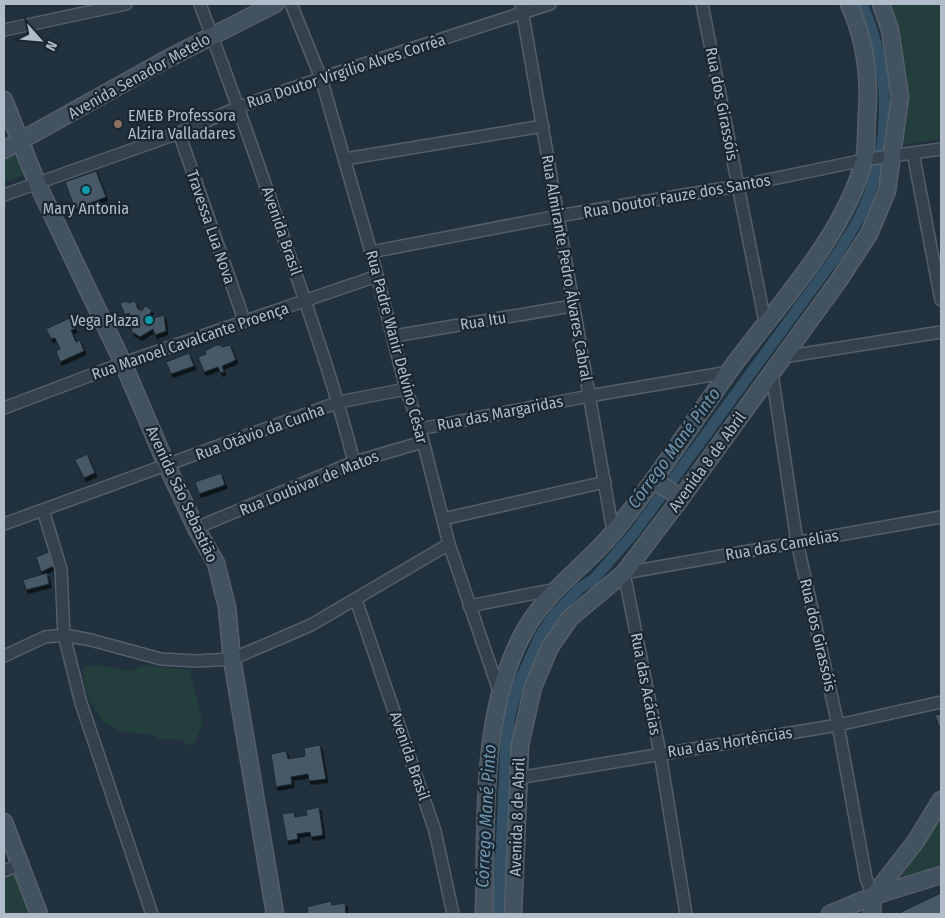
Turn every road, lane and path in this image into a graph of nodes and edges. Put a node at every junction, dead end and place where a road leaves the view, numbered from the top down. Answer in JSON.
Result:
{"nodes":[{"id":1,"x":126,"y":4,"type":"edge"},
{"id":2,"x":200,"y":4,"type":"edge"},
{"id":3,"x":275,"y":4,"type":"edge"},
{"id":4,"x":290,"y":4,"type":"edge"},
{"id":5,"x":550,"y":4,"type":"edge"},
{"id":6,"x":702,"y":4,"type":"edge"},
{"id":7,"x":849,"y":4,"type":"edge"},
{"id":8,"x":881,"y":4,"type":"edge"},
{"id":9,"x":522,"y":8,"type":"edge"},
{"id":10,"x":4,"y":30,"type":"edge"},
{"id":11,"x":212,"y":35,"type":"junction"},
{"id":12,"x":321,"y":78,"type":"junction"},
{"id":13,"x":4,"y":100,"type":"edge"},
{"id":14,"x":239,"y":107,"type":"junction"},
{"id":15,"x":543,"y":126,"type":"junction"},
{"id":16,"x":179,"y":133,"type":"junction"},
{"id":17,"x":21,"y":140,"type":"junction"},
{"id":18,"x":941,"y":149,"type":"edge"},
{"id":19,"x":4,"y":150,"type":"edge"},
{"id":20,"x":913,"y":154,"type":"junction"},
{"id":21,"x":890,"y":157,"type":"junction"},
{"id":22,"x":345,"y":159,"type":"junction"},
{"id":23,"x":866,"y":160,"type":"junction"},
{"id":24,"x":37,"y":183,"type":"junction"},
{"id":25,"x":738,"y":186,"type":"junction"},
{"id":26,"x":4,"y":195,"type":"edge"},
{"id":27,"x":558,"y":216,"type":"junction"},
{"id":28,"x":371,"y":252,"type":"junction"},
{"id":29,"x":377,"y":276,"type":"junction"},
{"id":30,"x":941,"y":300,"type":"edge"},
{"id":31,"x":305,"y":301,"type":"junction"},
{"id":32,"x":572,"y":306,"type":"junction"},
{"id":33,"x":244,"y":320,"type":"junction"},
{"id":34,"x":765,"y":322,"type":"junction"},
{"id":35,"x":941,"y":332,"type":"edge"},
{"id":36,"x":394,"y":336,"type":"junction"},
{"id":37,"x":783,"y":357,"type":"junction"},
{"id":38,"x":123,"y":363,"type":"junction"},
{"id":39,"x":729,"y":372,"type":"junction"},
{"id":40,"x":772,"y":373,"type":"junction"},
{"id":41,"x":406,"y":389,"type":"junction"},
{"id":42,"x":588,"y":396,"type":"junction"},
{"id":43,"x":339,"y":402,"type":"junction"},
{"id":44,"x":4,"y":408,"type":"edge"},
{"id":45,"x":420,"y":428,"type":"junction"},
{"id":46,"x":422,"y":442,"type":"junction"},
{"id":47,"x":354,"y":462,"type":"junction"},
{"id":48,"x":167,"y":466,"type":"junction"},
{"id":49,"x":605,"y":482,"type":"junction"},
{"id":50,"x":668,"y":489,"type":"junction"},
{"id":51,"x":43,"y":510,"type":"junction"},
{"id":52,"x":941,"y":517,"type":"edge"},
{"id":53,"x":443,"y":519,"type":"junction"},
{"id":54,"x":4,"y":524,"type":"edge"},
{"id":55,"x":196,"y":528,"type":"junction"},
{"id":56,"x":613,"y":532,"type":"junction"},
{"id":57,"x":797,"y":542,"type":"junction"},
{"id":58,"x":448,"y":544,"type":"junction"},
{"id":59,"x":624,"y":573,"type":"junction"},
{"id":60,"x":557,"y":588,"type":"junction"},
{"id":61,"x":356,"y":600,"type":"junction"},
{"id":62,"x":469,"y":606,"type":"junction"},
{"id":63,"x":64,"y":635,"type":"junction"},
{"id":64,"x":4,"y":656,"type":"edge"},
{"id":65,"x":232,"y":659,"type":"junction"},
{"id":66,"x":499,"y":691,"type":"junction"},
{"id":67,"x":941,"y":702,"type":"edge"},
{"id":68,"x":838,"y":724,"type":"junction"},
{"id":69,"x":660,"y":753,"type":"junction"},
{"id":70,"x":517,"y":778,"type":"junction"},
{"id":71,"x":941,"y":800,"type":"edge"},
{"id":72,"x":4,"y":822,"type":"edge"},
{"id":73,"x":916,"y":841,"type":"junction"},
{"id":74,"x":20,"y":865,"type":"junction"},
{"id":75,"x":4,"y":871,"type":"edge"},
{"id":76,"x":941,"y":875,"type":"edge"},
{"id":77,"x":941,"y":885,"type":"edge"},
{"id":78,"x":879,"y":903,"type":"edge"},
{"id":79,"x":39,"y":914,"type":"edge"},
{"id":80,"x":152,"y":914,"type":"edge"},
{"id":81,"x":275,"y":914,"type":"edge"},
{"id":82,"x":453,"y":914,"type":"edge"},
{"id":83,"x":484,"y":914,"type":"edge"},
{"id":84,"x":513,"y":914,"type":"edge"},
{"id":85,"x":686,"y":914,"type":"edge"},
{"id":86,"x":830,"y":914,"type":"edge"}],
"edges":[{"from":1,"to":10,"type":"street"},
{"from":2,"to":11,"type":"street","name":"Avenida Brasil"},
{"from":3,"to":11,"type":"main road","name":"Avenida Senador Metelo"},
{"from":4,"to":12,"type":"street","name":"Rua Padre Wanir Delvino César"},
{"from":5,"to":9,"type":"street","name":"Rua Doutor Virgílio Alves Corrêa"},
{"from":6,"to":25,"type":"street","name":"Rua dos Girassóis"},
{"from":7,"to":23,"type":"main road","name":"Avenida 8 de Abril"},
{"from":8,"to":21,"type":"main road","name":"Avenida 8 de Abril"},
{"from":9,"to":12,"type":"street","name":"Rua Doutor Virgílio Alves Corrêa"},
{"from":9,"to":15,"type":"street","name":"Rua Almirante Pedro Álvares Cabral"},
{"from":11,"to":14,"type":"street","name":"Avenida Brasil"},
{"from":11,"to":17,"type":"main road","name":"Avenida Senador Metelo"},
{"from":12,"to":14,"type":"street","name":"Rua Doutor Virgílio Alves Corrêa"},
{"from":12,"to":22,"type":"street","name":"Rua Padre Wanir Delvino César"},
{"from":13,"to":17,"type":"main road","name":"Avenida São Sebastião"},
{"from":14,"to":16,"type":"street","name":"Rua Doutor Virgílio Alves Corrêa"},
{"from":14,"to":31,"type":"street","name":"Avenida Brasil"},
{"from":15,"to":22,"type":"street"},
{"from":15,"to":27,"type":"street","name":"Rua Almirante Pedro Álvares Cabral"},
{"from":16,"to":24,"type":"street","name":"Rua Doutor Virgílio Alves Corrêa"},
{"from":16,"to":33,"type":"street","name":"Travessa Lua Nova"},
{"from":17,"to":19,"type":"main road","name":"Avenida Senador Metelo"},
{"from":17,"to":24,"type":"main road","name":"Avenida São Sebastião"},
{"from":18,"to":20,"type":"street","name":"Rua Doutor Fauze dos Santos"},
{"from":20,"to":21,"type":"street","name":"Rua Doutor Fauze dos Santos"},
{"from":20,"to":30,"type":"street"},
{"from":21,"to":23,"type":"street","name":"Rua Doutor Fauze dos Santos"},
{"from":21,"to":37,"type":"main road","name":"Avenida 8 de Abril"},
{"from":22,"to":28,"type":"street","name":"Rua Padre Wanir Delvino César"},
{"from":23,"to":25,"type":"street","name":"Rua Doutor Fauze dos Santos"},
{"from":23,"to":34,"type":"main road","name":"Avenida 8 de Abril"},
{"from":24,"to":26,"type":"street","name":"Rua Doutor Virgílio Alves Corrêa"},
{"from":24,"to":38,"type":"main road","name":"Avenida São Sebastião"},
{"from":25,"to":27,"type":"street","name":"Rua Doutor Fauze dos Santos"},
{"from":25,"to":34,"type":"street","name":"Rua dos Girassóis"},
{"from":27,"to":28,"type":"street","name":"Rua Doutor Fauze dos Santos"},
{"from":27,"to":32,"type":"street","name":"Rua Almirante Pedro Álvares Cabral"},
{"from":28,"to":29,"type":"street","name":"Rua Padre Wanir Delvino César"},
{"from":29,"to":31,"type":"street","name":"Rua Manoel Cavalcante Proença"},
{"from":29,"to":36,"type":"street","name":"Rua Padre Wanir Delvino César"},
{"from":31,"to":33,"type":"street","name":"Rua Manoel Cavalcante Proença"},
{"from":31,"to":43,"type":"street","name":"Avenida Brasil"},
{"from":32,"to":36,"type":"street","name":"Rua Itu"},
{"from":32,"to":42,"type":"street","name":"Rua Almirante Pedro Álvares Cabral"},
{"from":33,"to":38,"type":"street","name":"Rua Manoel Cavalcante Proença"},
{"from":34,"to":39,"type":"main road","name":"Avenida 8 de Abril"},
{"from":35,"to":37,"type":"street"},
{"from":36,"to":41,"type":"street","name":"Rua Padre Wanir Delvino César"},
{"from":37,"to":40,"type":"main road","name":"Avenida 8 de Abril"},
{"from":38,"to":44,"type":"street","name":"Rua Manoel Cavalcante Proença"},
{"from":38,"to":48,"type":"main road","name":"Avenida São Sebastião"},
{"from":39,"to":42,"type":"street","name":"Rua das Margaridas"},
{"from":39,"to":50,"type":"main road","name":"Avenida 8 de Abril"},
{"from":40,"to":50,"type":"main road","name":"Avenida 8 de Abril"},
{"from":40,"to":57,"type":"street","name":"Rua dos Girassóis"},
{"from":41,"to":43,"type":"street","name":"Rua Otávio da Cunha"},
{"from":41,"to":45,"type":"street","name":"Rua Padre Wanir Delvino César"},
{"from":42,"to":45,"type":"street","name":"Rua das Margaridas"},
{"from":42,"to":49,"type":"street","name":"Rua Almirante Pedro Álvares Cabral"},
{"from":43,"to":47,"type":"street","name":"Avenida Brasil"},
{"from":43,"to":48,"type":"street","name":"Rua Otávio da Cunha"},
{"from":45,"to":46,"type":"street","name":"Rua Padre Wanir Delvino César"},
{"from":46,"to":47,"type":"street","name":"Rua Loubivar de Matos"},
{"from":46,"to":53,"type":"street","name":"Rua Padre Wanir Delvino César"},
{"from":47,"to":55,"type":"street","name":"Rua Loubivar de Matos"},
{"from":48,"to":51,"type":"street","name":"Rua Otávio da Cunha"},
{"from":48,"to":55,"type":"main road","name":"Avenida São Sebastião"},
{"from":49,"to":53,"type":"street"},
{"from":49,"to":56,"type":"street","name":"Rua Almirante Pedro Álvares Cabral"},
{"from":50,"to":56,"type":"main road","name":"Avenida 8 de Abril"},
{"from":50,"to":59,"type":"main road","name":"Avenida 8 de Abril"},
{"from":51,"to":54,"type":"street","name":"Rua Otávio da Cunha"},
{"from":51,"to":63,"type":"street"},
{"from":52,"to":57,"type":"street","name":"Rua das Camélias"},
{"from":53,"to":58,"type":"street","name":"Rua Padre Wanir Delvino César"},
{"from":55,"to":65,"type":"main road","name":"Avenida São Sebastião"},
{"from":56,"to":60,"type":"main road","name":"Avenida 8 de Abril"},
{"from":57,"to":59,"type":"street","name":"Rua das Camélias"},
{"from":57,"to":68,"type":"street","name":"Rua dos Girassóis"},
{"from":58,"to":61,"type":"street"},
{"from":58,"to":62,"type":"street","name":"Rua Padre Wanir Delvino César"},
{"from":59,"to":69,"type":"street","name":"Rua das Acácias"},
{"from":59,"to":70,"type":"main road","name":"Avenida 8 de Abril"},
{"from":60,"to":62,"type":"street"},
{"from":60,"to":66,"type":"main road","name":"Avenida 8 de Abril"},
{"from":61,"to":65,"type":"street"},
{"from":61,"to":82,"type":"street","name":"Avenida Brasil"},
{"from":62,"to":66,"type":"street","name":"Rua Padre Wanir Delvino César"},
{"from":63,"to":64,"type":"street"},
{"from":63,"to":65,"type":"street"},
{"from":63,"to":80,"type":"street"},
{"from":65,"to":81,"type":"main road","name":"Avenida São Sebastião"},
{"from":66,"to":83,"type":"main road","name":"Avenida 8 de Abril"},
{"from":67,"to":68,"type":"street","name":"Rua das Hortências"},
{"from":68,"to":69,"type":"street","name":"Rua das Hortências"},
{"from":68,"to":78,"type":"street","name":"Rua dos Girassóis"},
{"from":69,"to":70,"type":"street","name":"Rua das Hortências"},
{"from":69,"to":85,"type":"street","name":"Rua das Acácias"},
{"from":70,"to":84,"type":"main road","name":"Avenida 8 de Abril"},
{"from":71,"to":73,"type":"main road"},
{"from":72,"to":74,"type":"main road"},
{"from":73,"to":78,"type":"main road"},
{"from":73,"to":78,"type":"main road"},
{"from":74,"to":75,"type":"street"},
{"from":74,"to":79,"type":"main road"},
{"from":76,"to":78,"type":"main road"},
{"from":77,"to":78,"type":"main road"},
{"from":78,"to":86,"type":"main road"}]}
